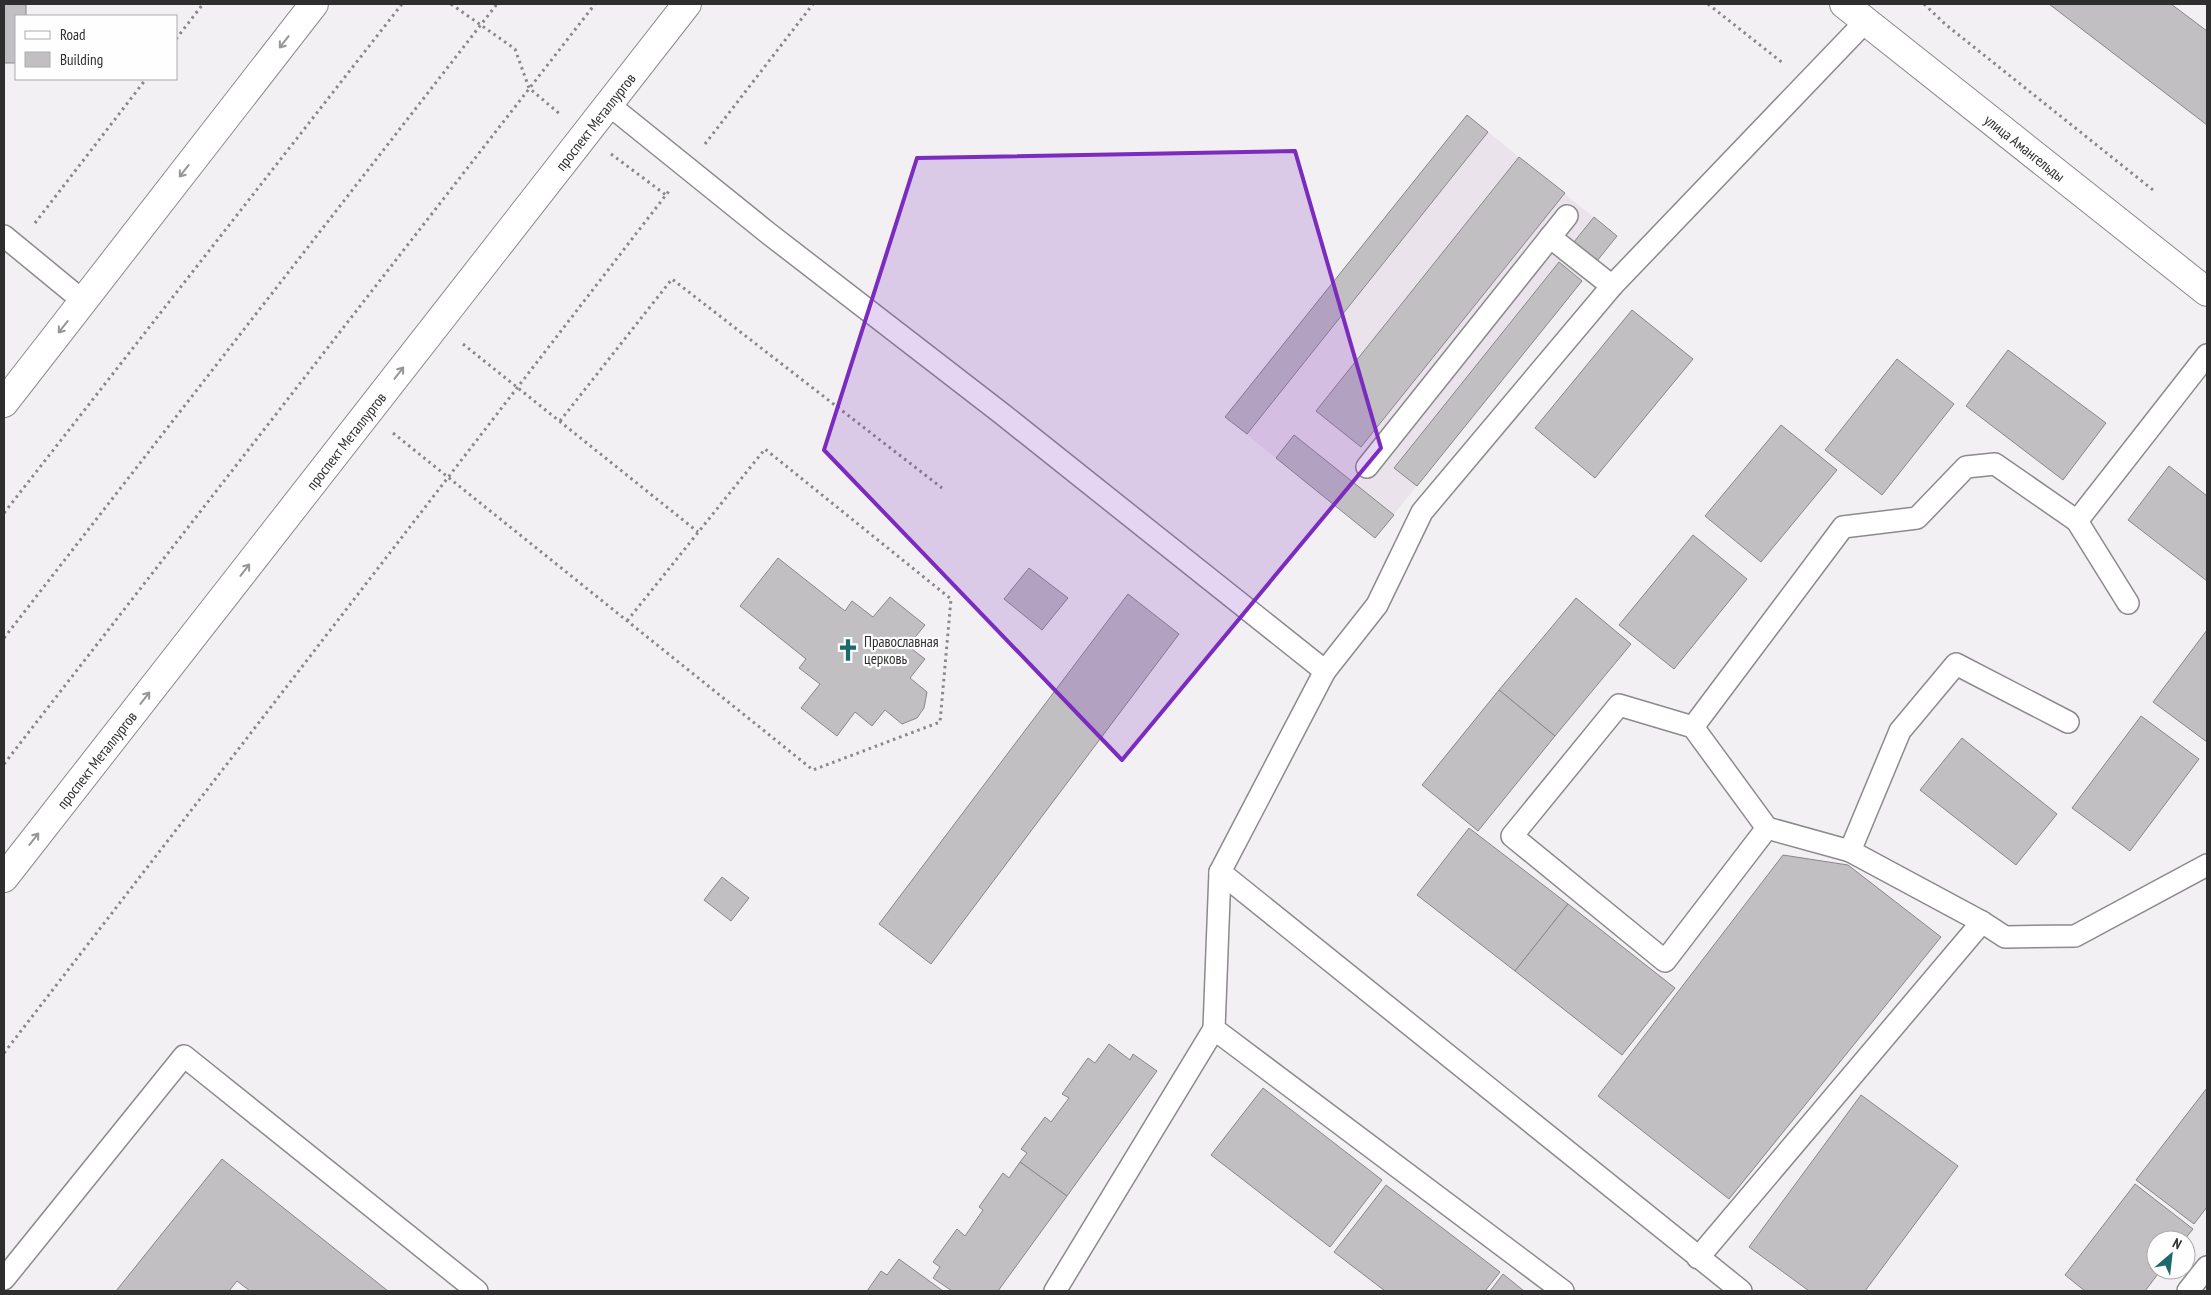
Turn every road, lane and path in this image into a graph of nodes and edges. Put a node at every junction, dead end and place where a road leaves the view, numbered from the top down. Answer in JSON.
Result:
{"nodes":[{"id":1,"x":203,"y":4,"type":"edge"},
{"id":2,"x":314,"y":4,"type":"edge"},
{"id":3,"x":402,"y":4,"type":"edge"},
{"id":4,"x":451,"y":4,"type":"edge"},
{"id":5,"x":497,"y":4,"type":"edge"},
{"id":6,"x":595,"y":4,"type":"edge"},
{"id":7,"x":687,"y":4,"type":"edge"},
{"id":8,"x":813,"y":4,"type":"edge"},
{"id":9,"x":1708,"y":4,"type":"edge"},
{"id":10,"x":1844,"y":4,"type":"edge"},
{"id":11,"x":1924,"y":4,"type":"edge"},
{"id":12,"x":1865,"y":22,"type":"junction"},
{"id":13,"x":481,"y":24,"type":"junction"},
{"id":14,"x":178,"y":36,"type":"edge"},
{"id":15,"x":145,"y":80,"type":"edge"},
{"id":16,"x":1808,"y":83,"type":"junction"},
{"id":17,"x":529,"y":88,"type":"junction"},
{"id":18,"x":608,"y":104,"type":"junction"},
{"id":19,"x":687,"y":167,"type":"junction"},
{"id":20,"x":2153,"y":190,"type":"dead end"},
{"id":21,"x":1568,"y":216,"type":"dead end"},
{"id":22,"x":1550,"y":237,"type":"junction"},
{"id":23,"x":10,"y":241,"type":"edge"},
{"id":24,"x":1612,"y":286,"type":"junction"},
{"id":25,"x":2207,"y":292,"type":"edge"},
{"id":26,"x":83,"y":302,"type":"junction"},
{"id":27,"x":437,"y":324,"type":"junction"},
{"id":28,"x":2207,"y":354,"type":"edge"},
{"id":29,"x":519,"y":388,"type":"junction"},
{"id":30,"x":4,"y":403,"type":"edge"},
{"id":31,"x":368,"y":412,"type":"junction"},
{"id":32,"x":560,"y":421,"type":"junction"},
{"id":33,"x":1367,"y":467,"type":"dead end"},
{"id":34,"x":448,"y":477,"type":"junction"},
{"id":35,"x":942,"y":488,"type":"dead end"},
{"id":36,"x":4,"y":513,"type":"edge"},
{"id":37,"x":2077,"y":521,"type":"junction"},
{"id":38,"x":698,"y":532,"type":"junction"},
{"id":39,"x":2128,"y":603,"type":"dead end"},
{"id":40,"x":627,"y":620,"type":"junction"},
{"id":41,"x":4,"y":638,"type":"edge"},
{"id":42,"x":1324,"y":671,"type":"junction"},
{"id":43,"x":2068,"y":722,"type":"dead end"},
{"id":44,"x":1693,"y":727,"type":"junction"},
{"id":45,"x":4,"y":764,"type":"edge"},
{"id":46,"x":1767,"y":828,"type":"junction"},
{"id":47,"x":1850,"y":851,"type":"junction"},
{"id":48,"x":2207,"y":865,"type":"edge"},
{"id":49,"x":1220,"y":872,"type":"junction"},
{"id":50,"x":4,"y":878,"type":"edge"},
{"id":51,"x":1982,"y":922,"type":"junction"},
{"id":52,"x":1214,"y":1028,"type":"junction"},
{"id":53,"x":4,"y":1053,"type":"edge"},
{"id":54,"x":1698,"y":1258,"type":"junction"},
{"id":55,"x":2207,"y":1267,"type":"edge"},
{"id":56,"x":4,"y":1279,"type":"edge"},
{"id":57,"x":477,"y":1291,"type":"edge"},
{"id":58,"x":1055,"y":1291,"type":"edge"},
{"id":59,"x":1563,"y":1291,"type":"edge"},
{"id":60,"x":1741,"y":1291,"type":"edge"},
{"id":61,"x":2188,"y":1291,"type":"edge"}],
"edges":[{"from":1,"to":14,"type":"path"},
{"from":2,"to":26,"type":"main road","one_way":true},
{"from":3,"to":36,"type":"path"},
{"from":4,"to":13,"type":"path"},
{"from":5,"to":13,"type":"path"},
{"from":6,"to":17,"type":"path"},
{"from":7,"to":18,"type":"main road","name":"проспект Металлургов"},
{"from":8,"to":19,"type":"path"},
{"from":9,"to":16,"type":"path"},
{"from":10,"to":12,"type":"main road","name":"улица Амангельды"},
{"from":11,"to":20,"type":"path"},
{"from":12,"to":16,"type":"lane"},
{"from":12,"to":25,"type":"main road","name":"улица Амангельды"},
{"from":13,"to":17,"type":"path"},
{"from":13,"to":41,"type":"path"},
{"from":15,"to":23,"type":"path"},
{"from":16,"to":24,"type":"lane"},
{"from":17,"to":45,"type":"path"},
{"from":18,"to":19,"type":"lane"},
{"from":18,"to":27,"type":"main road","name":"проспект Металлургов"},
{"from":19,"to":29,"type":"path"},
{"from":19,"to":42,"type":"lane"},
{"from":21,"to":22,"type":"lane"},
{"from":22,"to":24,"type":"lane"},
{"from":22,"to":33,"type":"lane"},
{"from":23,"to":26,"type":"lane"},
{"from":24,"to":42,"type":"lane"},
{"from":26,"to":30,"type":"main road","one_way":true},
{"from":27,"to":29,"type":"path"},
{"from":31,"to":27,"type":"main road","name":"проспект Металлургов","one_way":true},
{"from":28,"to":37,"type":"lane"},
{"from":29,"to":32,"type":"path"},
{"from":29,"to":34,"type":"path"},
{"from":31,"to":34,"type":"path"},
{"from":50,"to":31,"type":"main road","name":"проспект Металлургов","one_way":true},
{"from":32,"to":35,"type":"path"},
{"from":32,"to":38,"type":"path"},
{"from":34,"to":40,"type":"path"},
{"from":34,"to":53,"type":"path"},
{"from":37,"to":39,"type":"lane"},
{"from":37,"to":44,"type":"lane"},
{"from":38,"to":40,"type":"path"},
{"from":38,"to":40,"type":"path"},
{"from":42,"to":49,"type":"lane"},
{"from":43,"to":47,"type":"lane"},
{"from":44,"to":46,"type":"lane"},
{"from":44,"to":46,"type":"lane"},
{"from":46,"to":47,"type":"lane"},
{"from":47,"to":51,"type":"lane"},
{"from":48,"to":51,"type":"lane"},
{"from":49,"to":52,"type":"lane"},
{"from":49,"to":54,"type":"lane"},
{"from":51,"to":54,"type":"lane"},
{"from":52,"to":58,"type":"lane"},
{"from":52,"to":59,"type":"lane"},
{"from":54,"to":60,"type":"lane"},
{"from":55,"to":61,"type":"lane"},
{"from":56,"to":57,"type":"lane"}]}
